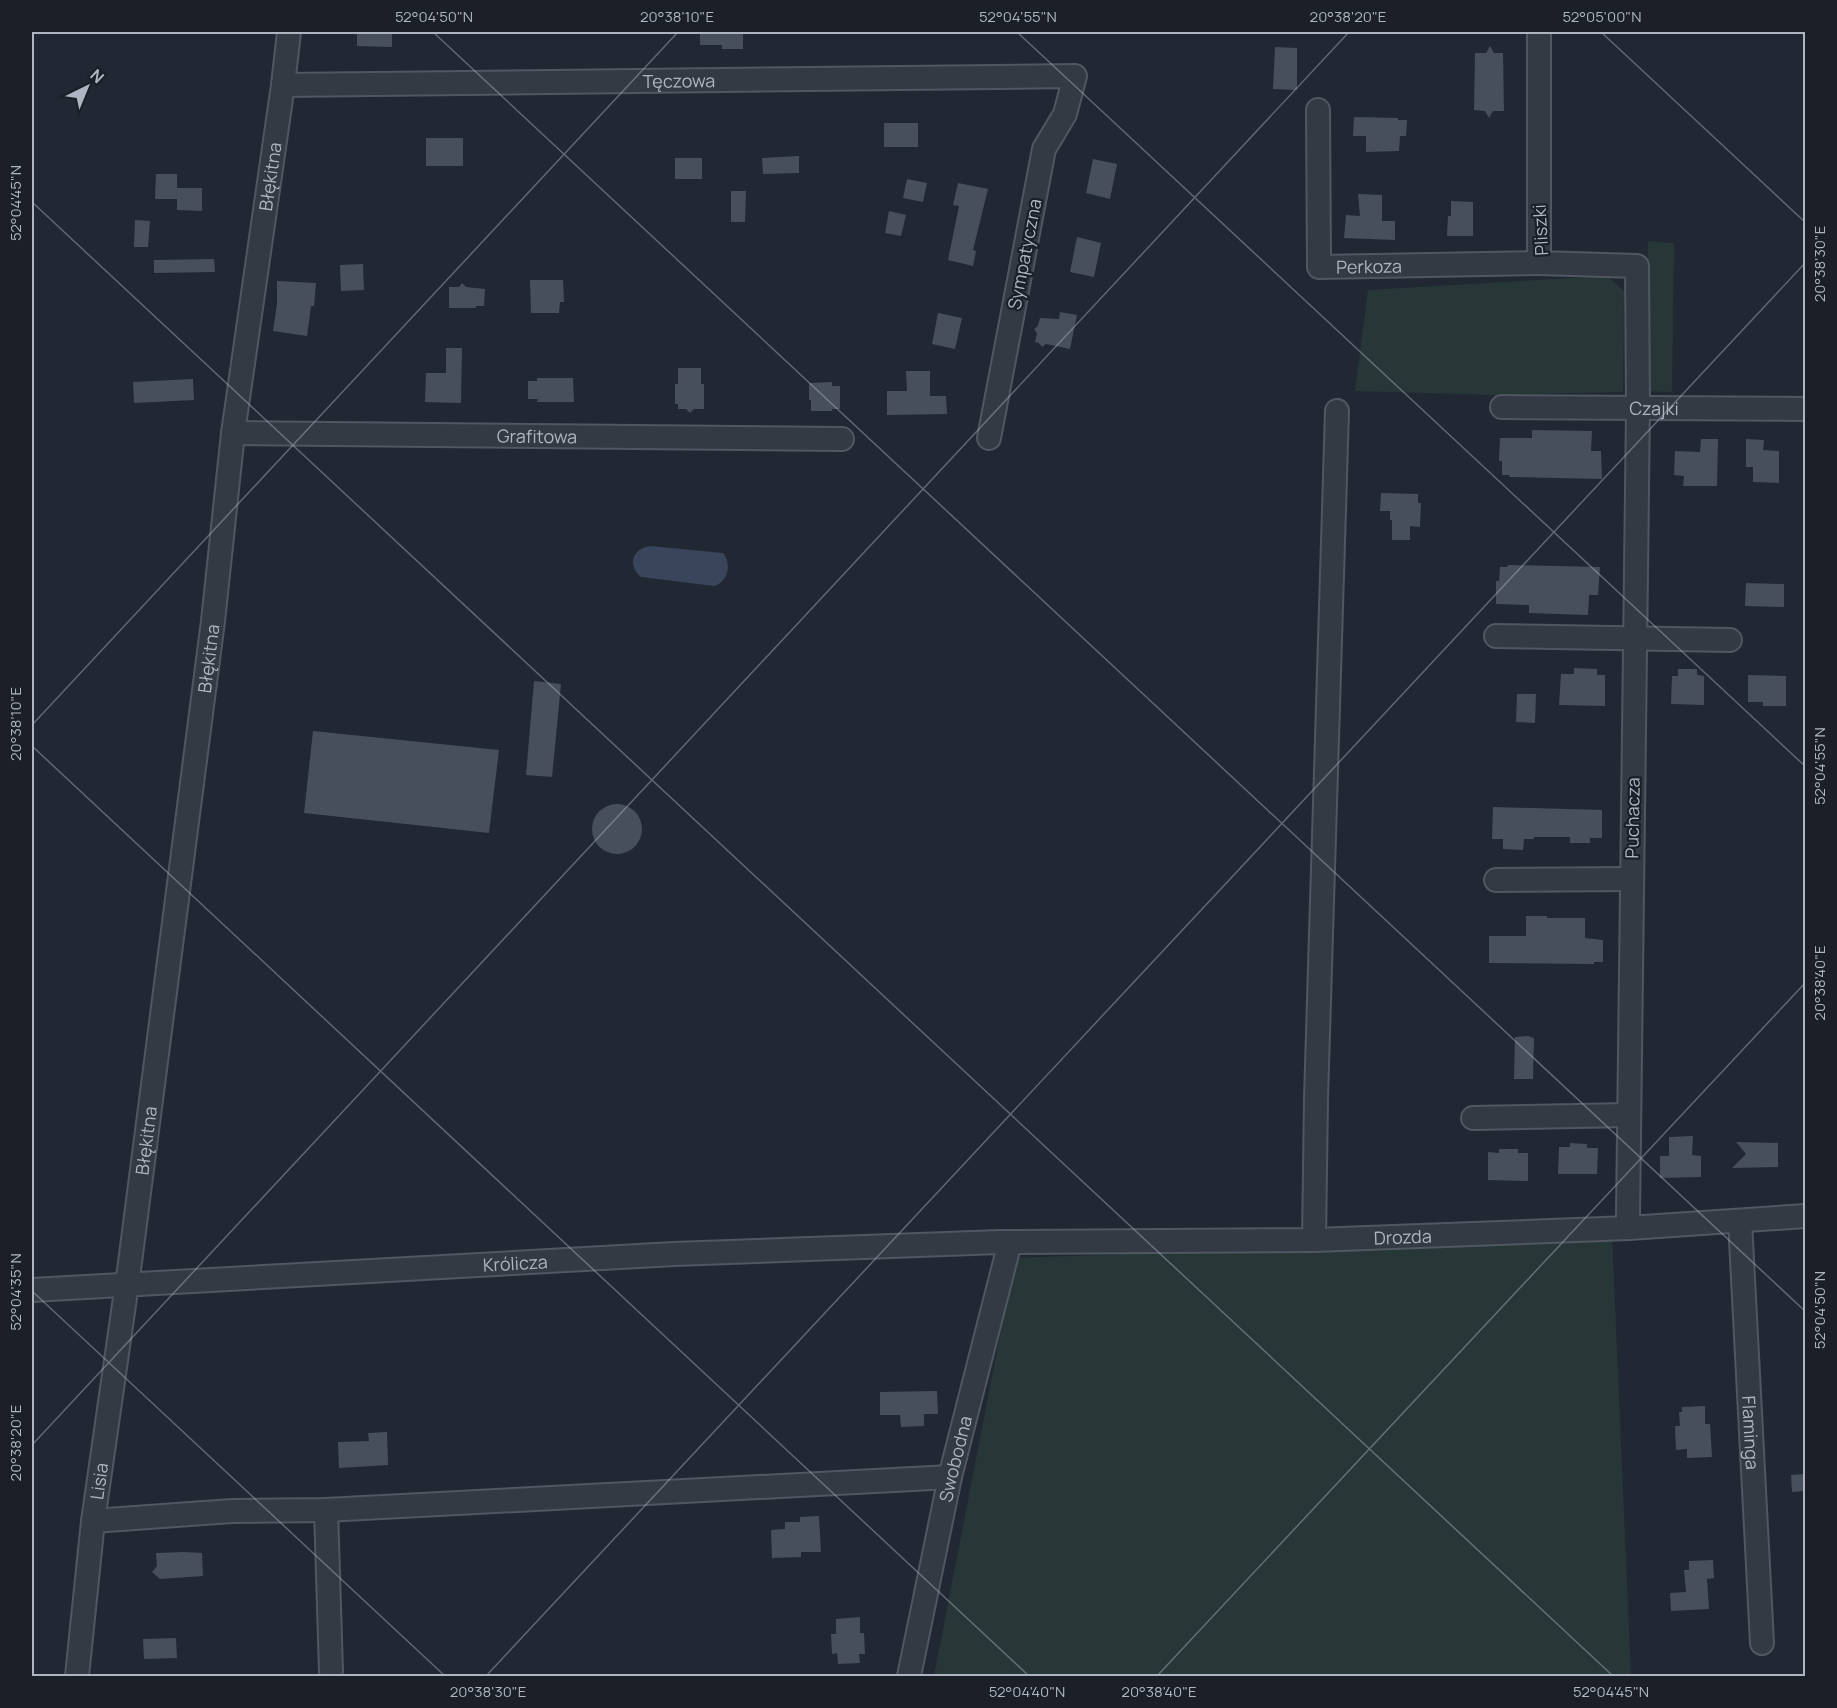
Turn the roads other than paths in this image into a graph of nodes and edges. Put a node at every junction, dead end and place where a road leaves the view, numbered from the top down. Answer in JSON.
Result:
{"nodes":[{"id":1,"x":289,"y":32,"type":"edge"},
{"id":2,"x":1539,"y":32,"type":"edge"},
{"id":3,"x":1075,"y":76,"type":"joint"},
{"id":4,"x":283,"y":85,"type":"junction"},
{"id":5,"x":1318,"y":110,"type":"dead end"},
{"id":6,"x":1539,"y":263,"type":"junction"},
{"id":7,"x":1502,"y":407,"type":"dead end"},
{"id":8,"x":1638,"y":409,"type":"junction"},
{"id":9,"x":1806,"y":409,"type":"edge"},
{"id":10,"x":1337,"y":411,"type":"dead end"},
{"id":11,"x":233,"y":433,"type":"junction"},
{"id":12,"x":989,"y":438,"type":"dead end"},
{"id":13,"x":842,"y":440,"type":"dead end"},
{"id":14,"x":1496,"y":636,"type":"dead end"},
{"id":15,"x":1635,"y":640,"type":"junction"},
{"id":16,"x":1730,"y":640,"type":"dead end"},
{"id":17,"x":1632,"y":879,"type":"junction"},
{"id":18,"x":1496,"y":880,"type":"dead end"},
{"id":19,"x":1629,"y":1115,"type":"junction"},
{"id":20,"x":1473,"y":1118,"type":"dead end"},
{"id":21,"x":1806,"y":1216,"type":"edge"},
{"id":22,"x":1740,"y":1221,"type":"junction"},
{"id":23,"x":1629,"y":1228,"type":"junction"},
{"id":24,"x":1314,"y":1240,"type":"junction"},
{"id":25,"x":1005,"y":1242,"type":"junction"},
{"id":26,"x":126,"y":1285,"type":"junction"},
{"id":27,"x":32,"y":1290,"type":"edge"},
{"id":28,"x":950,"y":1477,"type":"junction"},
{"id":29,"x":326,"y":1509,"type":"junction"},
{"id":30,"x":93,"y":1521,"type":"junction"},
{"id":31,"x":1762,"y":1643,"type":"dead end"},
{"id":32,"x":331,"y":1671,"type":"dead end"},
{"id":33,"x":77,"y":1677,"type":"edge"},
{"id":34,"x":909,"y":1677,"type":"edge"}],
"edges":[{"from":1,"to":4,"type":"street","name":"Błękitna"},
{"from":2,"to":6,"type":"street","name":"Pliszki"},
{"from":3,"to":4,"type":"street","name":"Tęczowa"},
{"from":3,"to":12,"type":"street","name":"Sympatyczna"},
{"from":4,"to":11,"type":"street","name":"Błękitna"},
{"from":5,"to":6,"type":"street","name":"Perkoza"},
{"from":6,"to":8,"type":"street","name":"Pliszki"},
{"from":7,"to":8,"type":"street","name":"Czajki"},
{"from":8,"to":9,"type":"street","name":"Czajki"},
{"from":8,"to":15,"type":"street","name":"Puchacza"},
{"from":10,"to":24,"type":"street"},
{"from":11,"to":13,"type":"street","name":"Grafitowa"},
{"from":11,"to":26,"type":"street","name":"Błękitna"},
{"from":14,"to":15,"type":"street"},
{"from":15,"to":16,"type":"street"},
{"from":15,"to":17,"type":"street","name":"Puchacza"},
{"from":17,"to":18,"type":"street"},
{"from":17,"to":19,"type":"street","name":"Puchacza"},
{"from":19,"to":20,"type":"street"},
{"from":19,"to":23,"type":"street","name":"Puchacza"},
{"from":21,"to":22,"type":"street","name":"Drozda"},
{"from":22,"to":23,"type":"street","name":"Drozda"},
{"from":22,"to":31,"type":"street","name":"Flaminga"},
{"from":23,"to":24,"type":"street","name":"Drozda"},
{"from":24,"to":25,"type":"street","name":"Drozda"},
{"from":25,"to":26,"type":"street","name":"Królicza"},
{"from":25,"to":28,"type":"street","name":"Swobodna"},
{"from":26,"to":27,"type":"street","name":"Królicza"},
{"from":26,"to":30,"type":"street","name":"Lisia"},
{"from":28,"to":29,"type":"street"},
{"from":28,"to":34,"type":"street","name":"Swobodna"},
{"from":29,"to":30,"type":"street"},
{"from":29,"to":32,"type":"street"},
{"from":30,"to":33,"type":"street","name":"Lisia"}]}
